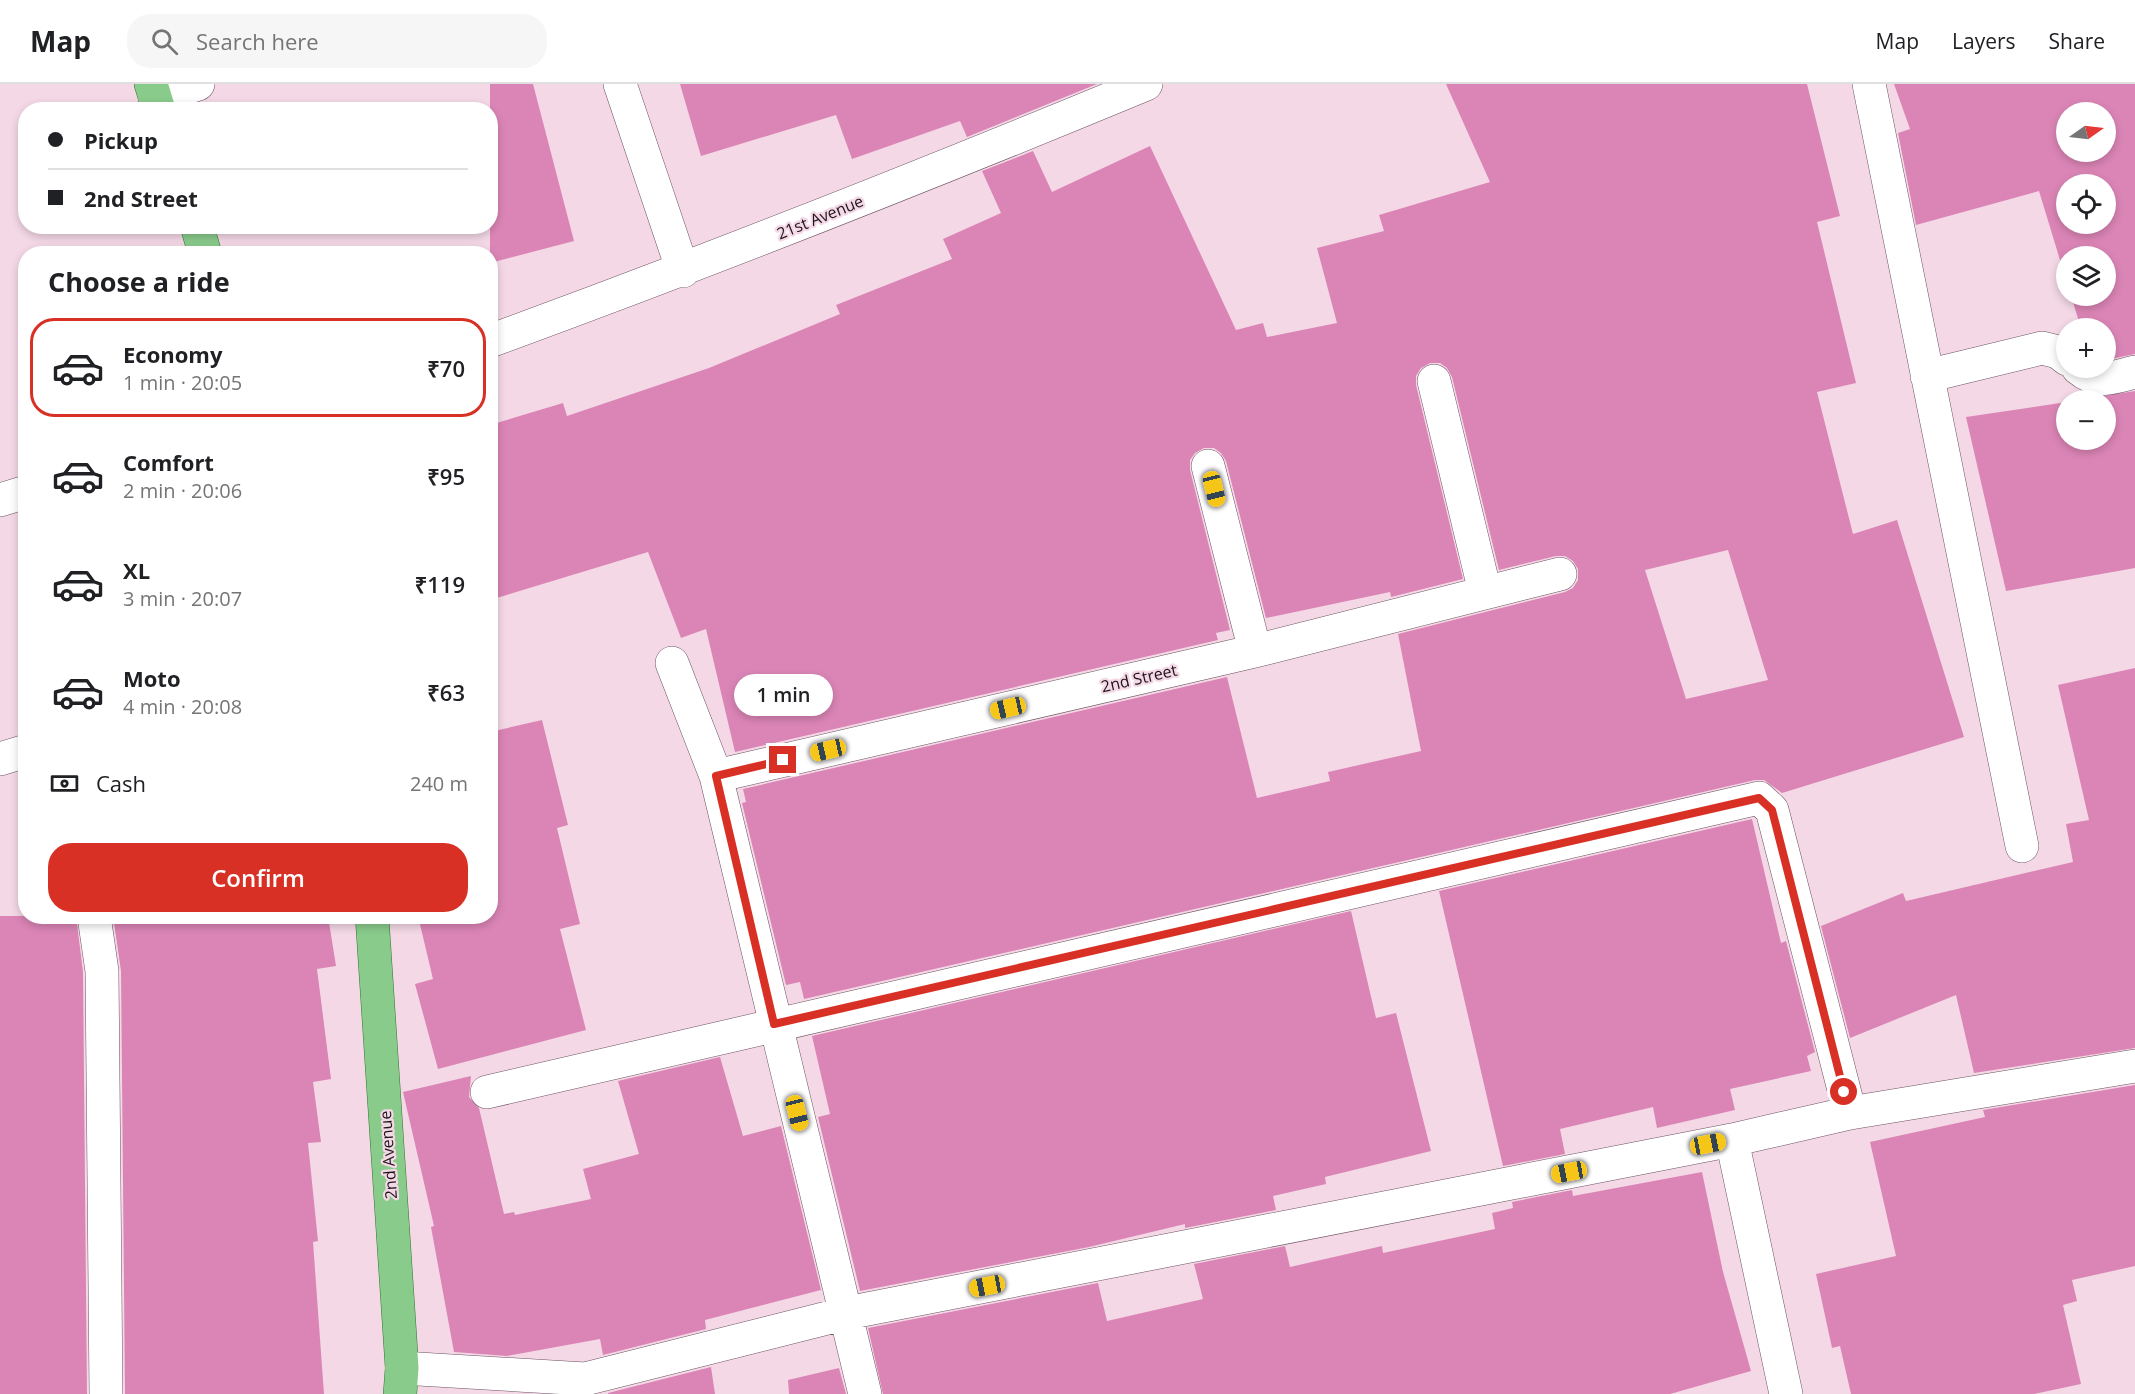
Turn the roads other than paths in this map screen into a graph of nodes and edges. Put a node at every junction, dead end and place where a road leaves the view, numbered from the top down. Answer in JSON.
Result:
{"nodes":[{"id":1,"x":198,"y":84,"type":"edge"},
{"id":2,"x":620,"y":84,"type":"edge"},
{"id":3,"x":1146,"y":84,"type":"edge"},
{"id":4,"x":1869,"y":84,"type":"edge"},
{"id":5,"x":155,"y":97,"type":"edge"},
{"id":6,"x":682,"y":271,"type":"junction"},
{"id":7,"x":498,"y":338,"type":"edge"},
{"id":8,"x":2056,"y":351,"type":"edge"},
{"id":9,"x":2135,"y":372,"type":"edge"},
{"id":10,"x":1927,"y":376,"type":"junction"},
{"id":11,"x":2116,"y":377,"type":"edge"},
{"id":12,"x":1434,"y":381,"type":"dead end"},
{"id":13,"x":1208,"y":466,"type":"dead end"},
{"id":14,"x":1560,"y":574,"type":"dead end"},
{"id":15,"x":1485,"y":592,"type":"junction"},
{"id":16,"x":1255,"y":651,"type":"junction"},
{"id":17,"x":672,"y":663,"type":"dead end"},
{"id":18,"x":18,"y":753,"type":"edge"},
{"id":19,"x":0,"y":759,"type":"edge"},
{"id":20,"x":716,"y":776,"type":"junction"},
{"id":21,"x":2022,"y":846,"type":"dead end"},
{"id":22,"x":95,"y":924,"type":"edge"},
{"id":23,"x":372,"y":924,"type":"edge"},
{"id":24,"x":774,"y":1024,"type":"junction"},
{"id":25,"x":2135,"y":1065,"type":"edge"},
{"id":26,"x":487,"y":1092,"type":"dead end"},
{"id":27,"x":1850,"y":1113,"type":"junction"},
{"id":28,"x":1732,"y":1140,"type":"junction"},
{"id":29,"x":847,"y":1313,"type":"junction"},
{"id":30,"x":401,"y":1381,"type":"edge"},
{"id":31,"x":106,"y":1394,"type":"edge"},
{"id":32,"x":865,"y":1394,"type":"edge"},
{"id":33,"x":1786,"y":1394,"type":"edge"}],
"edges":[{"from":1,"to":5,"type":"street"},
{"from":2,"to":6,"type":"street"},
{"from":3,"to":6,"type":"street","name":"21st Avenue"},
{"from":4,"to":10,"type":"street"},
{"from":6,"to":7,"type":"street","name":"21st Avenue"},
{"from":8,"to":10,"type":"street"},
{"from":9,"to":11,"type":"street"},
{"from":10,"to":21,"type":"street"},
{"from":12,"to":15,"type":"street"},
{"from":13,"to":16,"type":"street"},
{"from":14,"to":15,"type":"street","name":"2nd Street"},
{"from":15,"to":16,"type":"street","name":"2nd Street"},
{"from":16,"to":20,"type":"street","name":"2nd Street"},
{"from":17,"to":20,"type":"street"},
{"from":18,"to":19,"type":"street"},
{"from":20,"to":24,"type":"street"},
{"from":22,"to":31,"type":"street"},
{"from":23,"to":30,"type":"main road","name":"2nd Avenue"},
{"from":24,"to":26,"type":"street"},
{"from":24,"to":27,"type":"street"},
{"from":24,"to":29,"type":"street"},
{"from":25,"to":27,"type":"street"},
{"from":27,"to":28,"type":"street"},
{"from":28,"to":29,"type":"street"},
{"from":28,"to":33,"type":"street"},
{"from":29,"to":30,"type":"street"},
{"from":29,"to":32,"type":"street"}]}
